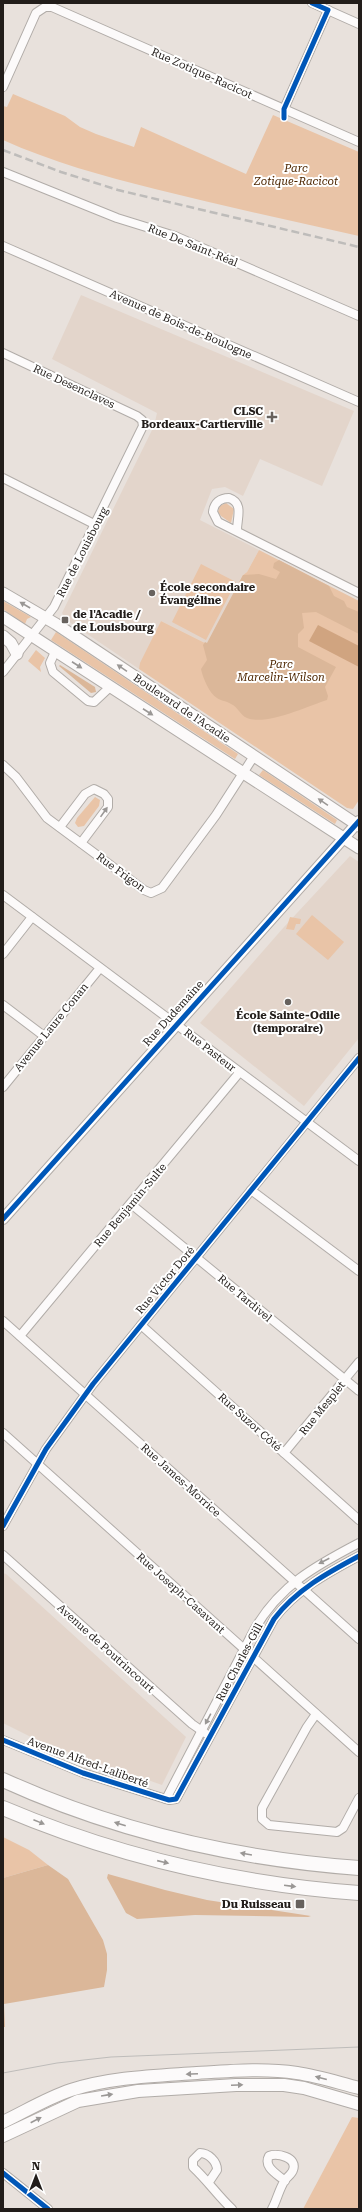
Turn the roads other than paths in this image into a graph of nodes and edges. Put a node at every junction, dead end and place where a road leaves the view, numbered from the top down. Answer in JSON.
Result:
{"nodes":[{"id":1,"x":312,"y":3,"type":"edge"},
{"id":2,"x":328,"y":10,"type":"junction"},
{"id":3,"x":359,"y":24,"type":"edge"},
{"id":4,"x":3,"y":88,"type":"edge"},
{"id":5,"x":284,"y":109,"type":"junction"},
{"id":6,"x":359,"y":142,"type":"edge"},
{"id":7,"x":3,"y":172,"type":"edge"},
{"id":8,"x":3,"y":246,"type":"edge"},
{"id":9,"x":359,"y":316,"type":"edge"},
{"id":10,"x":3,"y":353,"type":"edge"},
{"id":11,"x":359,"y":402,"type":"edge"},
{"id":12,"x":143,"y":422,"type":"joint"},
{"id":13,"x":3,"y":478,"type":"edge"},
{"id":14,"x":96,"y":525,"type":"junction"},
{"id":15,"x":237,"y":530,"type":"dead end"},
{"id":16,"x":3,"y":593,"type":"edge"},
{"id":17,"x":359,"y":593,"type":"edge"},
{"id":18,"x":3,"y":617,"type":"edge"},
{"id":19,"x":47,"y":618,"type":"junction"},
{"id":20,"x":3,"y":636,"type":"edge"},
{"id":21,"x":32,"y":636,"type":"junction"},
{"id":22,"x":55,"y":652,"type":"junction"},
{"id":23,"x":17,"y":654,"type":"junction"},
{"id":24,"x":3,"y":672,"type":"edge"},
{"id":25,"x":110,"y":687,"type":"junction"},
{"id":26,"x":254,"y":756,"type":"junction"},
{"id":27,"x":3,"y":765,"type":"edge"},
{"id":28,"x":243,"y":773,"type":"junction"},
{"id":29,"x":358,"y":823,"type":"edge"},
{"id":30,"x":60,"y":827,"type":"junction"},
{"id":31,"x":343,"y":838,"type":"junction"},
{"id":32,"x":81,"y":843,"type":"junction"},
{"id":33,"x":359,"y":848,"type":"edge"},
{"id":34,"x":3,"y":896,"type":"edge"},
{"id":35,"x":32,"y":917,"type":"junction"},
{"id":36,"x":3,"y":954,"type":"edge"},
{"id":37,"x":100,"y":968,"type":"junction"},
{"id":38,"x":3,"y":1005,"type":"edge"},
{"id":39,"x":176,"y":1025,"type":"junction"},
{"id":40,"x":44,"y":1036,"type":"junction"},
{"id":41,"x":359,"y":1058,"type":"edge"},
{"id":42,"x":239,"y":1073,"type":"junction"},
{"id":43,"x":3,"y":1087,"type":"edge"},
{"id":44,"x":307,"y":1123,"type":"junction"},
{"id":45,"x":359,"y":1161,"type":"edge"},
{"id":46,"x":251,"y":1190,"type":"junction"},
{"id":47,"x":131,"y":1204,"type":"junction"},
{"id":48,"x":3,"y":1219,"type":"edge"},
{"id":49,"x":197,"y":1258,"type":"junction"},
{"id":50,"x":359,"y":1271,"type":"edge"},
{"id":51,"x":3,"y":1321,"type":"edge"},
{"id":52,"x":141,"y":1325,"type":"junction"},
{"id":53,"x":20,"y":1336,"type":"junction"},
{"id":54,"x":359,"y":1362,"type":"edge"},
{"id":55,"x":344,"y":1380,"type":"junction"},
{"id":56,"x":359,"y":1391,"type":"edge"},
{"id":57,"x":86,"y":1395,"type":"junction"},
{"id":58,"x":3,"y":1433,"type":"edge"},
{"id":59,"x":284,"y":1453,"type":"junction"},
{"id":60,"x":37,"y":1464,"type":"junction"},
{"id":61,"x":359,"y":1520,"type":"edge"},
{"id":62,"x":3,"y":1526,"type":"edge"},
{"id":63,"x":359,"y":1543,"type":"edge"},
{"id":64,"x":3,"y":1555,"type":"edge"},
{"id":65,"x":359,"y":1556,"type":"edge"},
{"id":66,"x":294,"y":1582,"type":"junction"},
{"id":67,"x":303,"y":1589,"type":"junction"},
{"id":68,"x":359,"y":1639,"type":"edge"},
{"id":69,"x":244,"y":1650,"type":"junction"},
{"id":70,"x":252,"y":1658,"type":"junction"},
{"id":71,"x":316,"y":1714,"type":"junction"},
{"id":72,"x":201,"y":1732,"type":"junction"},
{"id":73,"x":211,"y":1737,"type":"junction"},
{"id":74,"x":3,"y":1740,"type":"edge"},
{"id":75,"x":359,"y":1752,"type":"edge"},
{"id":76,"x":3,"y":1780,"type":"edge"},
{"id":77,"x":359,"y":1798,"type":"edge"},
{"id":78,"x":166,"y":1799,"type":"junction"},
{"id":79,"x":3,"y":1808,"type":"edge"},
{"id":80,"x":359,"y":1868,"type":"edge"},
{"id":81,"x":359,"y":1893,"type":"edge"},
{"id":82,"x":359,"y":2088,"type":"edge"},
{"id":83,"x":359,"y":2104,"type":"edge"},
{"id":84,"x":3,"y":2122,"type":"edge"},
{"id":85,"x":3,"y":2136,"type":"edge"},
{"id":86,"x":3,"y":2173,"type":"edge"},
{"id":87,"x":285,"y":2181,"type":"dead end"},
{"id":88,"x":209,"y":2182,"type":"dead end"},
{"id":89,"x":48,"y":2209,"type":"edge"},
{"id":90,"x":232,"y":2209,"type":"edge"},
{"id":91,"x":272,"y":2209,"type":"edge"}],
"edges":[{"from":1,"to":2,"type":"street"},
{"from":2,"to":3,"type":"street"},
{"from":2,"to":5,"type":"street"},
{"from":4,"to":5,"type":"street","name":"Rue Zotique-Racicot"},
{"from":5,"to":6,"type":"street","name":"Rue Zotique-Racicot"},
{"from":7,"to":9,"type":"street","name":"Rue De Saint-Réal"},
{"from":8,"to":11,"type":"street","name":"Avenue de Bois-de-Boulogne"},
{"from":10,"to":12,"type":"street","name":"Rue Desenclaves"},
{"from":12,"to":14,"type":"street","name":"Rue de Louisbourg"},
{"from":13,"to":14,"type":"street"},
{"from":14,"to":19,"type":"street","name":"Rue de Louisbourg"},
{"from":15,"to":17,"type":"street"},
{"from":19,"to":16,"type":"main road","name":"Boulevard de l'Acadie","one_way":true},
{"from":18,"to":21,"type":"main road","name":"Boulevard de l'Acadie"},
{"from":19,"to":21,"type":"street","name":"Rue de Louisbourg"},
{"from":26,"to":19,"type":"main road","name":"Boulevard de l'Acadie","one_way":true},
{"from":20,"to":23,"type":"main road"},
{"from":21,"to":22,"type":"main road","name":"Boulevard de l'Acadie"},
{"from":21,"to":23,"type":"street","name":"Rue de Louisbourg"},
{"from":22,"to":25,"type":"main road","name":"Boulevard de l'Acadie","one_way":true},
{"from":22,"to":25,"type":"street"},
{"from":23,"to":24,"type":"street","name":"Rue de Louisbourg"},
{"from":25,"to":28,"type":"main road","name":"Boulevard de l'Acadie","one_way":true},
{"from":26,"to":28,"type":"street","name":"Rue Frigon"},
{"from":29,"to":26,"type":"main road","name":"Boulevard de l'Acadie","one_way":true},
{"from":27,"to":30,"type":"street","name":"Rue Frigon"},
{"from":28,"to":31,"type":"main road","name":"Boulevard de l'Acadie"},
{"from":28,"to":32,"type":"street","name":"Rue Frigon"},
{"from":29,"to":31,"type":"street","name":"Rue Dudemaine"},
{"from":30,"to":32,"type":"street","name":"Rue Frigon"},
{"from":32,"to":30,"type":"street","one_way":true},
{"from":31,"to":33,"type":"main road","name":"Boulevard de l'Acadie"},
{"from":31,"to":39,"type":"street","name":"Rue Dudemaine"},
{"from":34,"to":35,"type":"street","name":"Rue Pasteur"},
{"from":35,"to":36,"type":"street"},
{"from":35,"to":37,"type":"street","name":"Rue Pasteur"},
{"from":37,"to":39,"type":"street","name":"Rue Pasteur"},
{"from":37,"to":40,"type":"street","name":"Avenue Laure Conan"},
{"from":38,"to":40,"type":"street"},
{"from":39,"to":42,"type":"street","name":"Rue Pasteur"},
{"from":39,"to":48,"type":"street","name":"Rue Dudemaine"},
{"from":40,"to":43,"type":"street","name":"Avenue Laure Conan"},
{"from":41,"to":44,"type":"street","name":"Rue Victor Doré"},
{"from":42,"to":44,"type":"street","name":"Rue Pasteur"},
{"from":42,"to":47,"type":"street","name":"Rue Benjamin-Sulte"},
{"from":44,"to":45,"type":"street","name":"Rue Pasteur"},
{"from":44,"to":46,"type":"street","name":"Rue Victor Doré"},
{"from":46,"to":49,"type":"street","name":"Rue Victor Doré"},
{"from":46,"to":50,"type":"street"},
{"from":47,"to":49,"type":"street","name":"Rue Tardivel"},
{"from":47,"to":53,"type":"street","name":"Rue Benjamin-Sulte"},
{"from":49,"to":52,"type":"street","name":"Rue Victor Doré"},
{"from":49,"to":55,"type":"street","name":"Rue Tardivel"},
{"from":51,"to":53,"type":"street","name":"Rue James-Morrice"},
{"from":52,"to":57,"type":"street","name":"Rue Victor Doré"},
{"from":52,"to":59,"type":"street","name":"Rue Suzor Côté"},
{"from":53,"to":57,"type":"street","name":"Rue James-Morrice"},
{"from":54,"to":55,"type":"street","name":"Rue Mesplet"},
{"from":55,"to":56,"type":"street","name":"Rue Tardivel"},
{"from":55,"to":59,"type":"street","name":"Rue Mesplet"},
{"from":57,"to":60,"type":"street","name":"Rue Victor Doré"},
{"from":57,"to":66,"type":"street","name":"Rue James-Morrice"},
{"from":58,"to":60,"type":"street","name":"Rue Joseph-Casavant"},
{"from":59,"to":61,"type":"street","name":"Rue Suzor Côté"},
{"from":60,"to":62,"type":"street","name":"Rue Victor Doré"},
{"from":60,"to":69,"type":"street","name":"Rue Joseph-Casavant"},
{"from":63,"to":66,"type":"street","name":"Rue Charles-Gill","one_way":true},
{"from":64,"to":72,"type":"street","name":"Avenue de Poutrincourt"},
{"from":65,"to":67,"type":"street","name":"Rue Charles-Gill"},
{"from":66,"to":67,"type":"street","name":"Rue James-Morrice"},
{"from":66,"to":69,"type":"street","name":"Rue Charles-Gill"},
{"from":67,"to":68,"type":"street","name":"Rue James-Morrice"},
{"from":67,"to":70,"type":"street","name":"Rue Charles-Gill"},
{"from":69,"to":70,"type":"street","name":"Rue Joseph-Casavant"},
{"from":69,"to":72,"type":"street","name":"Rue Charles-Gill","one_way":true},
{"from":70,"to":71,"type":"street","name":"Rue Joseph-Casavant"},
{"from":70,"to":73,"type":"street","name":"Rue Charles-Gill"},
{"from":71,"to":75,"type":"street","name":"Rue Joseph-Casavant"},
{"from":71,"to":77,"type":"street"},
{"from":72,"to":73,"type":"street","name":"Avenue de Poutrincourt"},
{"from":72,"to":78,"type":"street","name":"Rue Charles-Gill"},
{"from":73,"to":78,"type":"street","name":"Rue Charles-Gill"},
{"from":74,"to":78,"type":"street","name":"Avenue Alfred-Laliberté"},
{"from":80,"to":76,"type":"highway","one_way":true},
{"from":79,"to":81,"type":"highway","one_way":true},
{"from":82,"to":84,"type":"main road","one_way":true},
{"from":85,"to":83,"type":"main road","one_way":true},
{"from":86,"to":89,"type":"street"},
{"from":87,"to":91,"type":"street"},
{"from":88,"to":90,"type":"street"}]}
